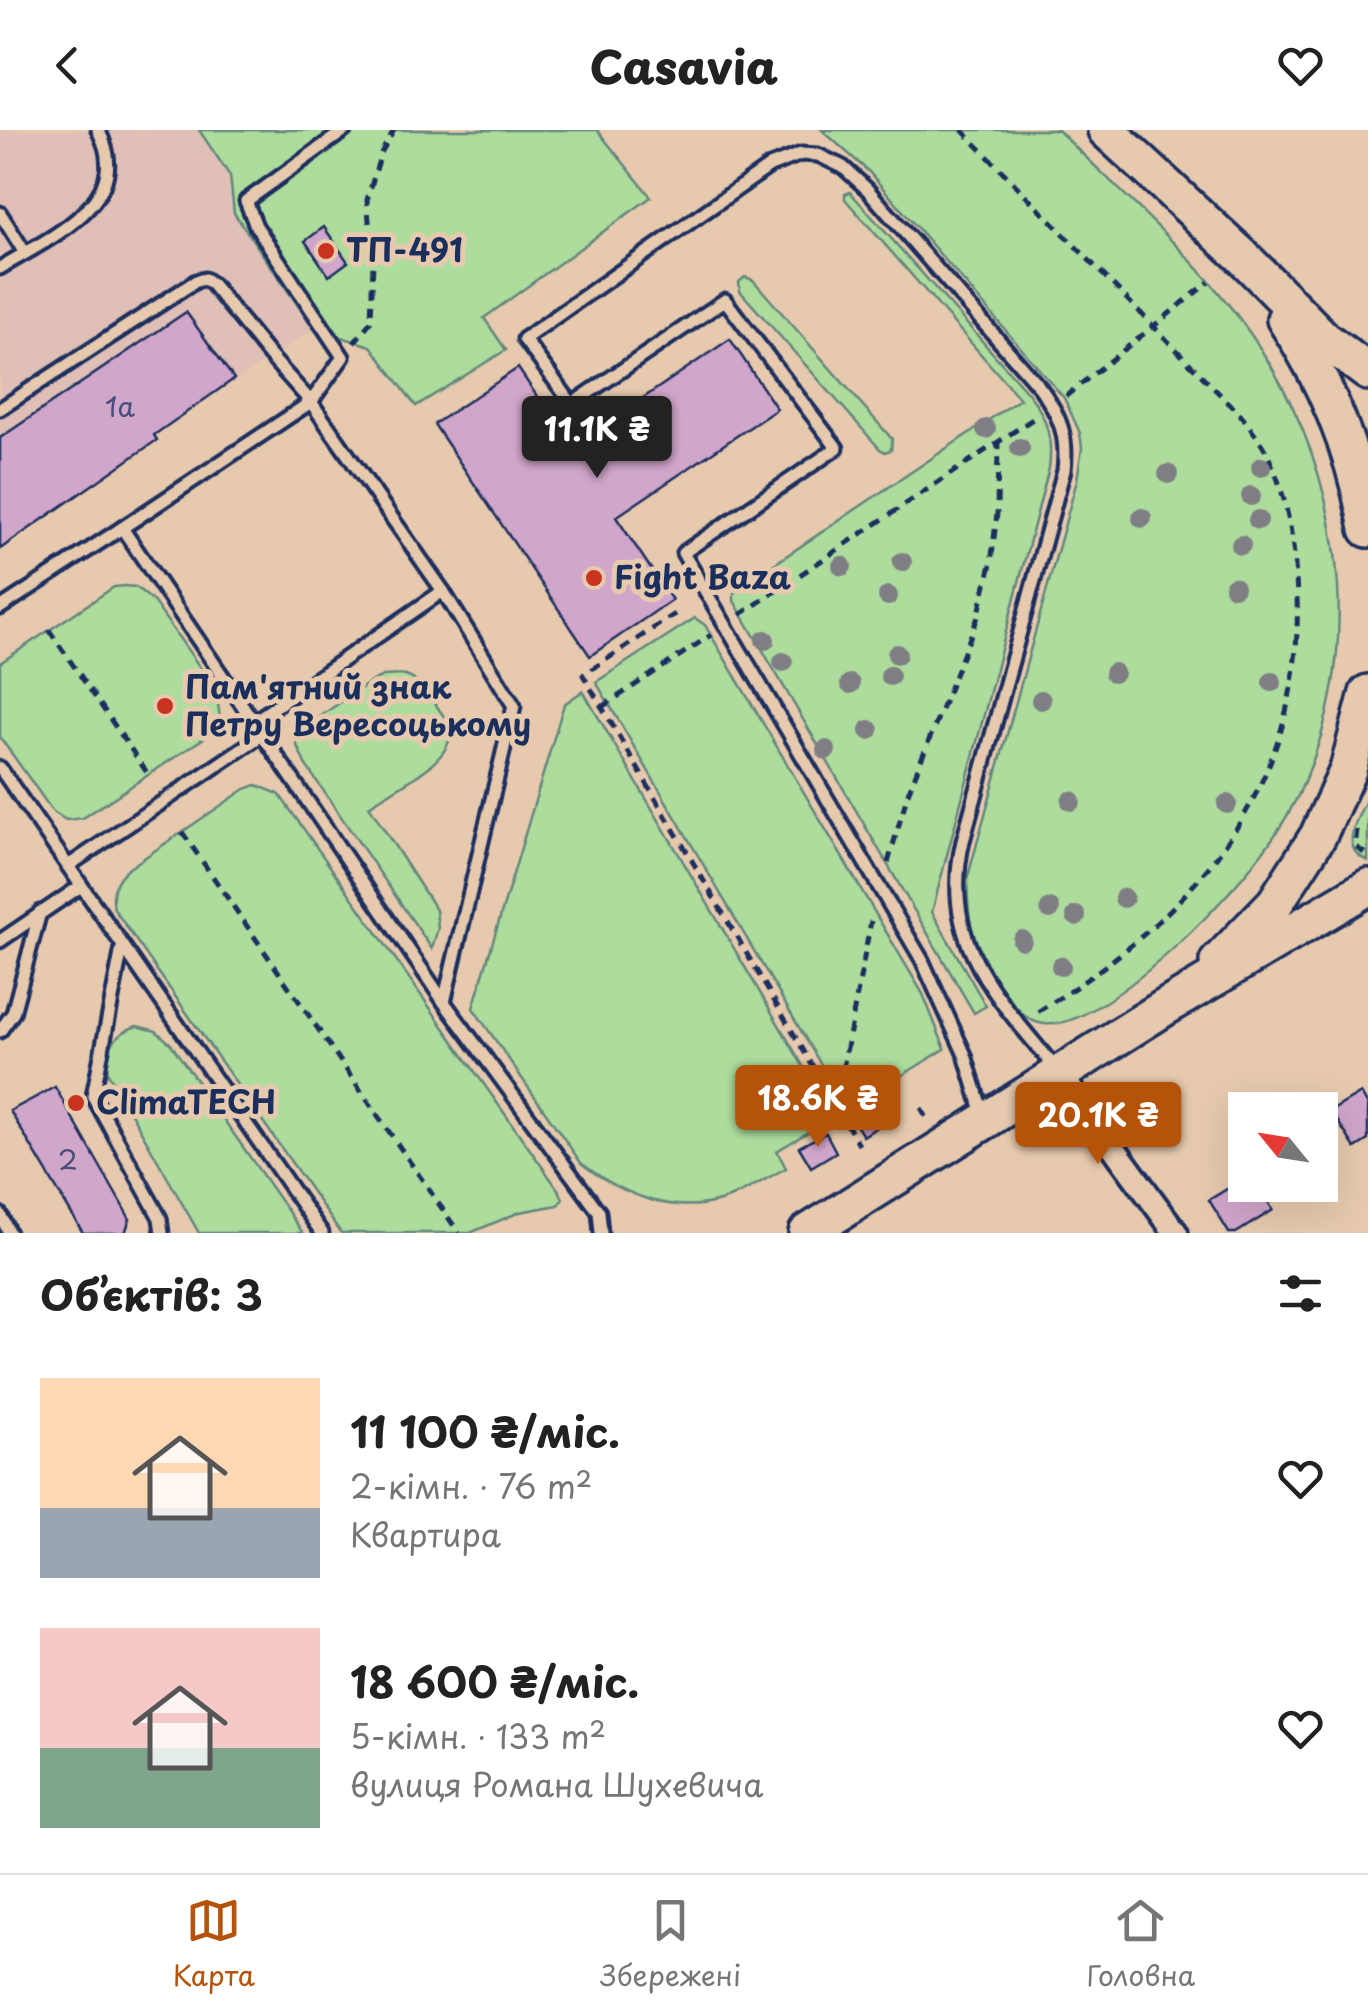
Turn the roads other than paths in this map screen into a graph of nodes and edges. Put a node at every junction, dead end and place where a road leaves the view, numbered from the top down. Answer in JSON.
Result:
{"nodes":[{"id":1,"x":98,"y":130,"type":"edge"},
{"id":2,"x":345,"y":130,"type":"edge"},
{"id":3,"x":1106,"y":130,"type":"edge"},
{"id":4,"x":0,"y":213,"type":"edge"},
{"id":5,"x":25,"y":253,"type":"junction"},
{"id":6,"x":1242,"y":256,"type":"junction"},
{"id":7,"x":0,"y":268,"type":"edge"},
{"id":8,"x":1368,"y":372,"type":"edge"},
{"id":9,"x":311,"y":402,"type":"junction"},
{"id":10,"x":0,"y":409,"type":"edge"},
{"id":11,"x":122,"y":528,"type":"junction"},
{"id":12,"x":1368,"y":529,"type":"edge"},
{"id":13,"x":443,"y":591,"type":"junction"},
{"id":14,"x":0,"y":608,"type":"edge"},
{"id":15,"x":1368,"y":694,"type":"edge"},
{"id":16,"x":254,"y":722,"type":"junction"},
{"id":17,"x":262,"y":735,"type":"junction"},
{"id":18,"x":0,"y":768,"type":"edge"},
{"id":19,"x":68,"y":866,"type":"junction"},
{"id":20,"x":81,"y":886,"type":"junction"},
{"id":21,"x":1368,"y":887,"type":"edge"},
{"id":22,"x":40,"y":912,"type":"junction"},
{"id":23,"x":0,"y":941,"type":"edge"},
{"id":24,"x":122,"y":948,"type":"junction"},
{"id":25,"x":444,"y":1002,"type":"junction"},
{"id":26,"x":1164,"y":1008,"type":"junction"},
{"id":27,"x":0,"y":1031,"type":"edge"},
{"id":28,"x":1059,"y":1073,"type":"junction"},
{"id":29,"x":985,"y":1120,"type":"junction"},
{"id":30,"x":0,"y":1214,"type":"edge"},
{"id":31,"x":9,"y":1233,"type":"edge"},
{"id":32,"x":162,"y":1233,"type":"edge"},
{"id":33,"x":322,"y":1233,"type":"edge"},
{"id":34,"x":601,"y":1233,"type":"edge"},
{"id":35,"x":808,"y":1233,"type":"edge"},
{"id":36,"x":1176,"y":1233,"type":"edge"}],
"edges":[{"from":1,"to":5,"type":"lane"},
{"from":2,"to":9,"type":"lane"},
{"from":3,"to":6,"type":"main road"},
{"from":4,"to":5,"type":"lane"},
{"from":5,"to":7,"type":"lane"},
{"from":6,"to":8,"type":"main road"},
{"from":6,"to":12,"type":"main road"},
{"from":9,"to":10,"type":"lane"},
{"from":9,"to":11,"type":"lane"},
{"from":9,"to":13,"type":"lane"},
{"from":11,"to":14,"type":"lane"},
{"from":11,"to":16,"type":"lane"},
{"from":13,"to":16,"type":"lane"},
{"from":13,"to":25,"type":"lane"},
{"from":15,"to":26,"type":"main road"},
{"from":16,"to":17,"type":"lane"},
{"from":17,"to":19,"type":"lane"},
{"from":17,"to":25,"type":"lane"},
{"from":18,"to":19,"type":"lane"},
{"from":19,"to":20,"type":"lane"},
{"from":20,"to":22,"type":"lane"},
{"from":20,"to":24,"type":"lane"},
{"from":21,"to":26,"type":"main road"},
{"from":22,"to":23,"type":"lane"},
{"from":22,"to":27,"type":"lane"},
{"from":24,"to":32,"type":"lane"},
{"from":24,"to":33,"type":"lane"},
{"from":25,"to":34,"type":"lane"},
{"from":26,"to":28,"type":"main road"},
{"from":28,"to":29,"type":"main road"},
{"from":28,"to":29,"type":"lane"},
{"from":28,"to":36,"type":"street"},
{"from":29,"to":35,"type":"main road"},
{"from":30,"to":31,"type":"lane"}]}
